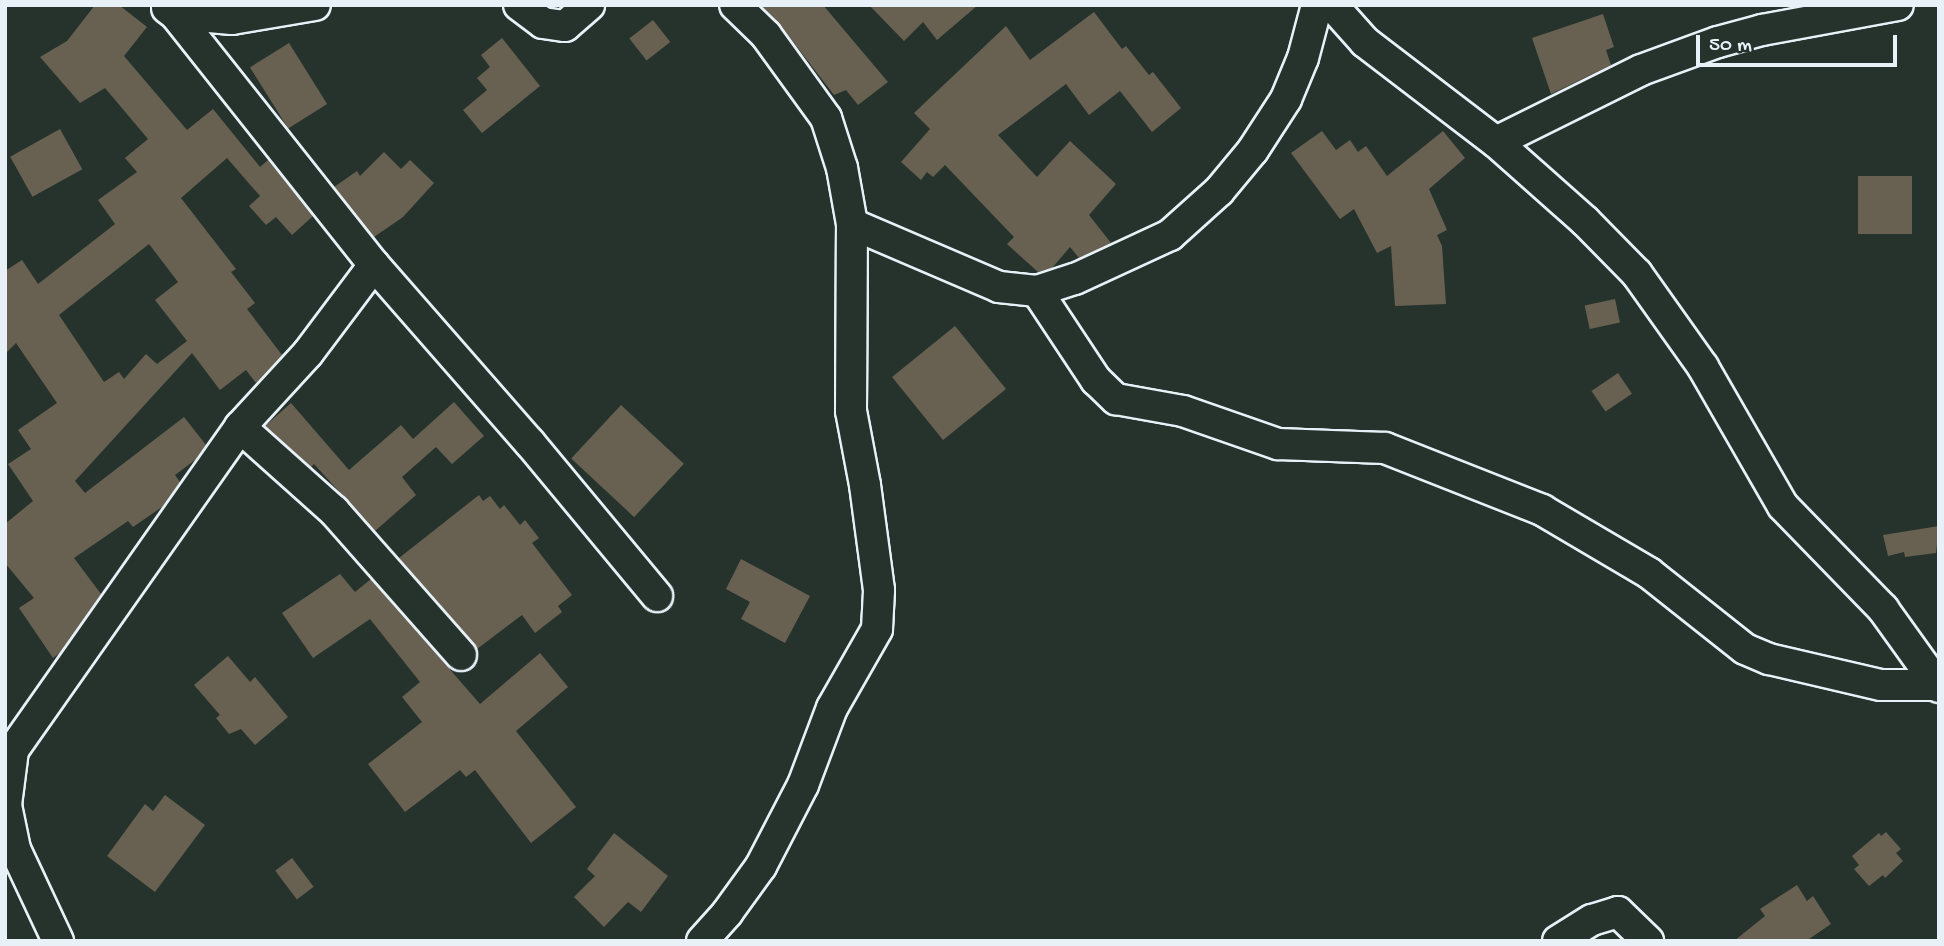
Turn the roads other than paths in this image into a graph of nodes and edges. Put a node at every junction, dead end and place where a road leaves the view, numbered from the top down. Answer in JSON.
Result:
{"nodes":[{"id":1,"x":315,"y":5,"type":"edge"},
{"id":2,"x":519,"y":5,"type":"edge"},
{"id":3,"x":589,"y":5,"type":"edge"},
{"id":4,"x":735,"y":5,"type":"edge"},
{"id":5,"x":1317,"y":5,"type":"edge"},
{"id":6,"x":1332,"y":5,"type":"edge"},
{"id":7,"x":1898,"y":5,"type":"edge"},
{"id":8,"x":169,"y":10,"type":"edge"},
{"id":9,"x":1496,"y":142,"type":"junction"},
{"id":10,"x":852,"y":224,"type":"junction"},
{"id":11,"x":374,"y":265,"type":"junction"},
{"id":12,"x":1037,"y":290,"type":"junction"},
{"id":13,"x":240,"y":427,"type":"junction"},
{"id":14,"x":657,"y":596,"type":"dead end"},
{"id":15,"x":461,"y":655,"type":"dead end"},
{"id":16,"x":1938,"y":686,"type":"edge"},
{"id":17,"x":58,"y":941,"type":"edge"},
{"id":18,"x":702,"y":941,"type":"edge"},
{"id":19,"x":1558,"y":941,"type":"edge"},
{"id":20,"x":1648,"y":941,"type":"edge"}],
"edges":[{"from":1,"to":8,"type":"street"},
{"from":2,"to":3,"type":"street"},
{"from":4,"to":10,"type":"street"},
{"from":5,"to":12,"type":"street"},
{"from":6,"to":9,"type":"street"},
{"from":7,"to":9,"type":"street"},
{"from":8,"to":11,"type":"street"},
{"from":9,"to":16,"type":"street"},
{"from":10,"to":12,"type":"street"},
{"from":10,"to":18,"type":"street"},
{"from":11,"to":13,"type":"street"},
{"from":11,"to":14,"type":"street"},
{"from":12,"to":16,"type":"street"},
{"from":13,"to":15,"type":"street"},
{"from":13,"to":17,"type":"street"},
{"from":19,"to":20,"type":"street"}]}
